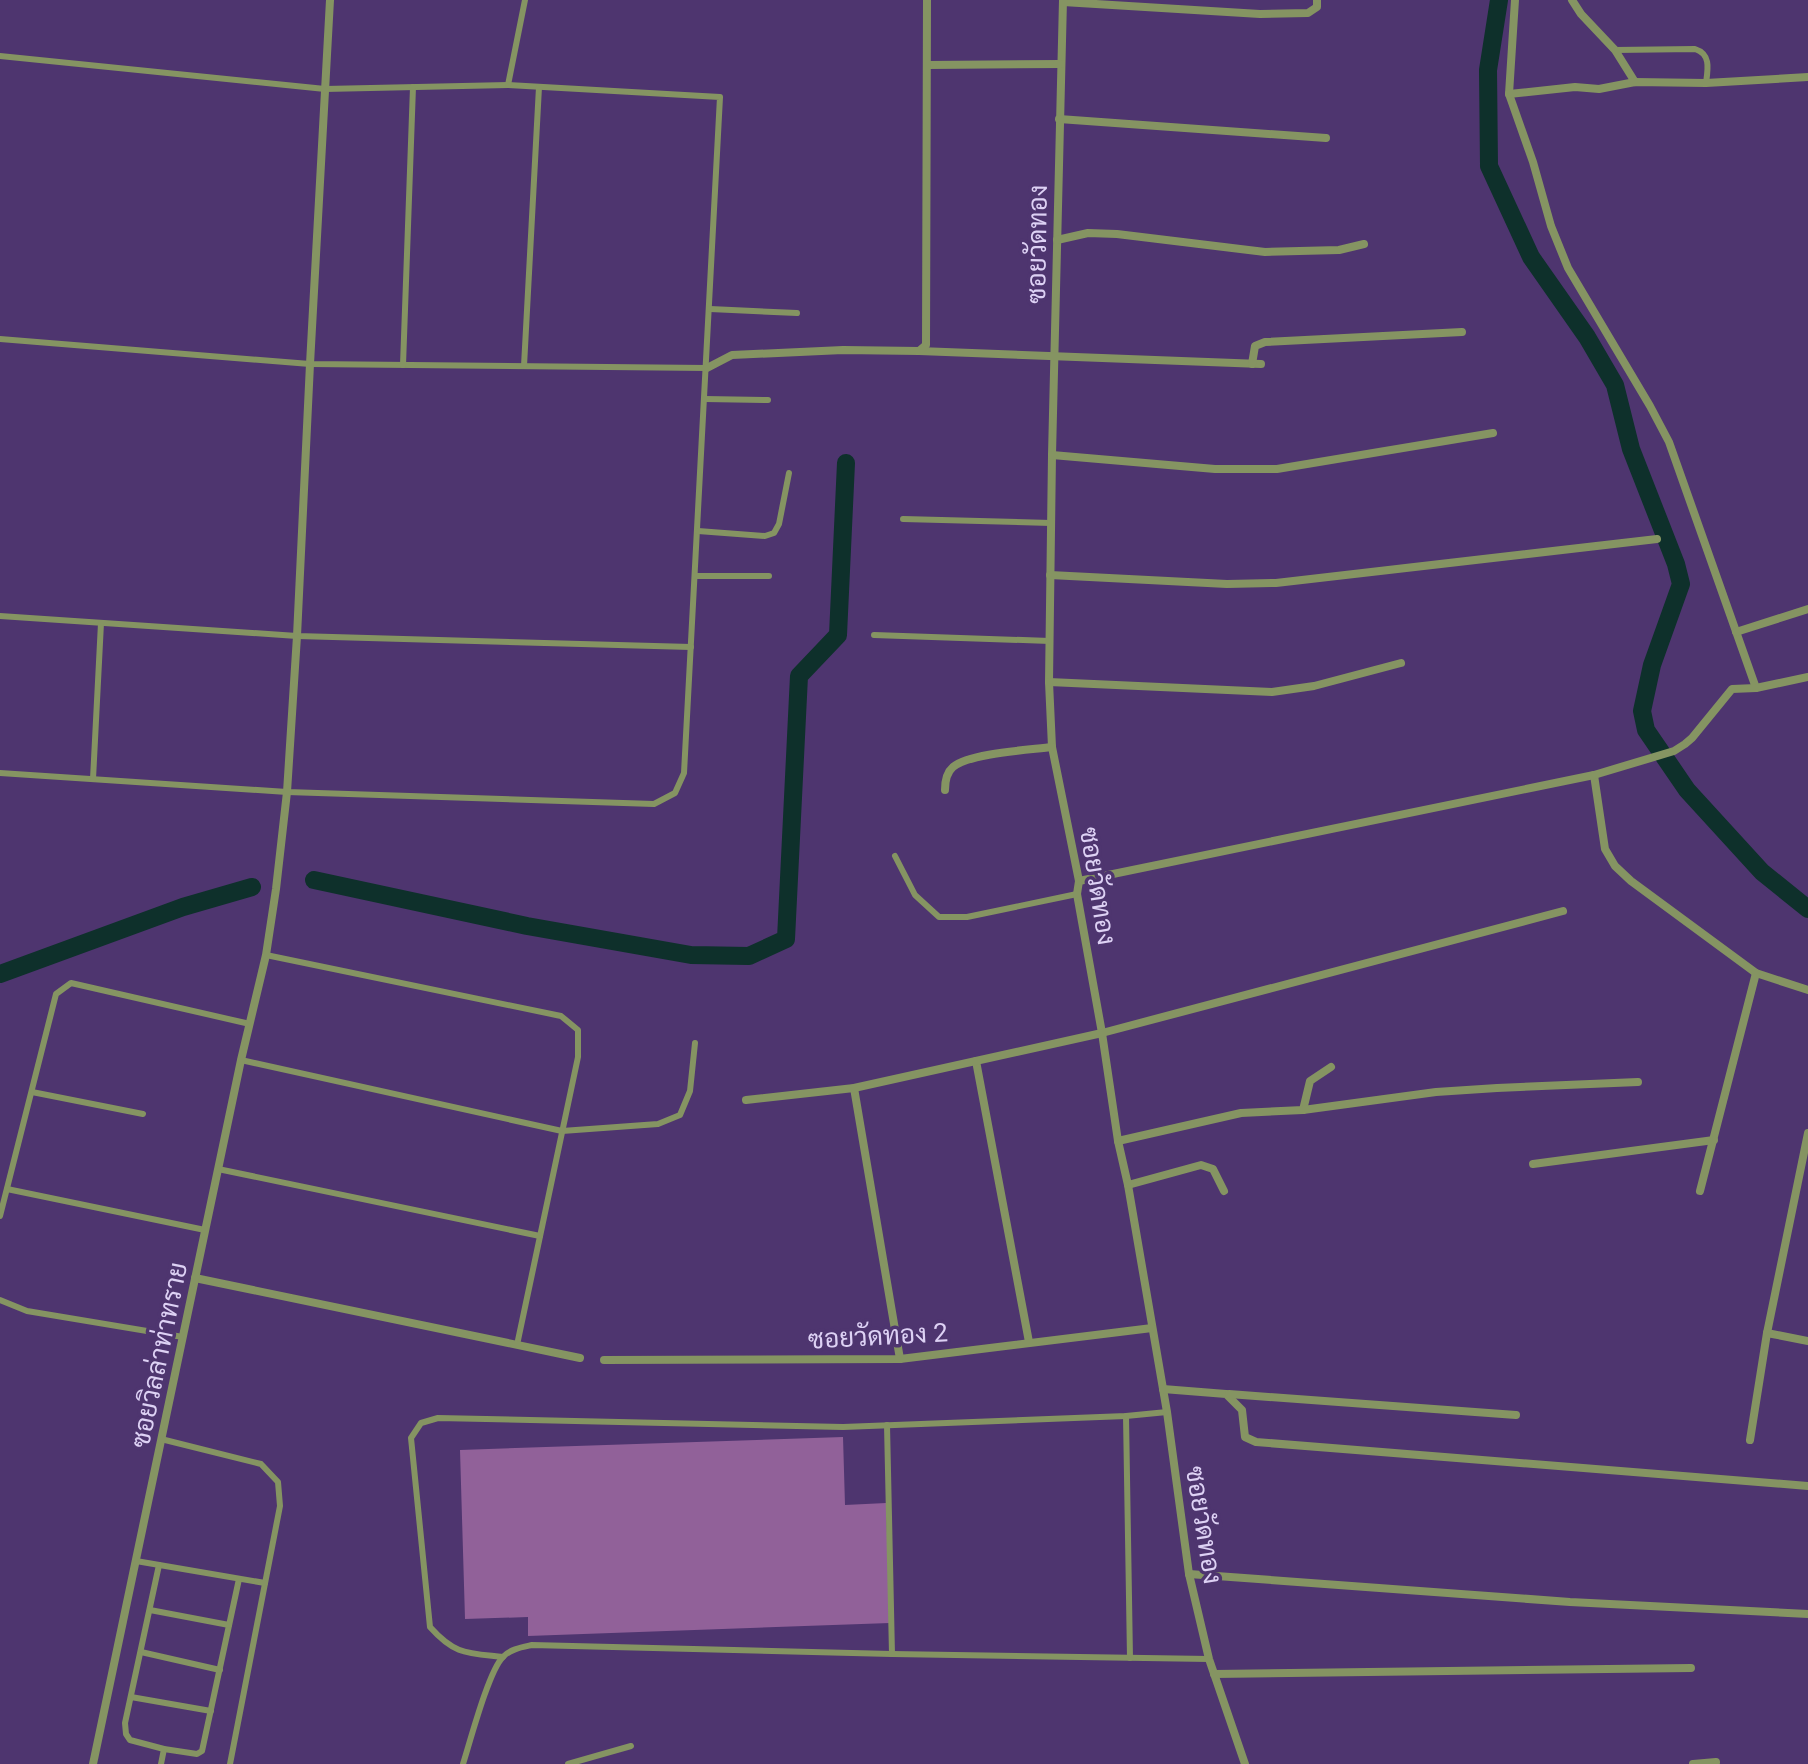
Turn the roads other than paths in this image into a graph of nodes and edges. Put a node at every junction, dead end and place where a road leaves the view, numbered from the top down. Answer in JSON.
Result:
{"nodes":[{"id":1,"x":330,"y":0,"type":"edge"},
{"id":2,"x":525,"y":0,"type":"edge"},
{"id":3,"x":927,"y":0,"type":"edge"},
{"id":4,"x":1317,"y":0,"type":"edge"},
{"id":5,"x":1515,"y":0,"type":"edge"},
{"id":6,"x":1572,"y":0,"type":"edge"},
{"id":7,"x":1063,"y":1,"type":"edge"},
{"id":8,"x":1615,"y":50,"type":"junction"},
{"id":9,"x":0,"y":56,"type":"edge"},
{"id":10,"x":1061,"y":64,"type":"junction"},
{"id":11,"x":928,"y":65,"type":"junction"},
{"id":12,"x":1808,"y":77,"type":"edge"},
{"id":13,"x":1635,"y":82,"type":"junction"},
{"id":14,"x":1706,"y":83,"type":"junction"},
{"id":15,"x":508,"y":85,"type":"junction"},
{"id":16,"x":413,"y":87,"type":"junction"},
{"id":17,"x":539,"y":87,"type":"junction"},
{"id":18,"x":325,"y":89,"type":"junction"},
{"id":19,"x":1509,"y":94,"type":"junction"},
{"id":20,"x":1059,"y":119,"type":"junction"},
{"id":21,"x":1326,"y":138,"type":"dead end"},
{"id":22,"x":1057,"y":240,"type":"junction"},
{"id":23,"x":1364,"y":244,"type":"dead end"},
{"id":24,"x":710,"y":309,"type":"junction"},
{"id":25,"x":797,"y":313,"type":"dead end"},
{"id":26,"x":1462,"y":332,"type":"dead end"},
{"id":27,"x":0,"y":339,"type":"edge"},
{"id":28,"x":919,"y":351,"type":"junction"},
{"id":29,"x":1054,"y":356,"type":"junction"},
{"id":30,"x":310,"y":364,"type":"junction"},
{"id":31,"x":403,"y":365,"type":"junction"},
{"id":32,"x":524,"y":366,"type":"junction"},
{"id":33,"x":707,"y":368,"type":"junction"},
{"id":34,"x":705,"y":399,"type":"junction"},
{"id":35,"x":768,"y":400,"type":"dead end"},
{"id":36,"x":1493,"y":433,"type":"dead end"},
{"id":37,"x":1052,"y":455,"type":"junction"},
{"id":38,"x":789,"y":473,"type":"dead end"},
{"id":39,"x":903,"y":519,"type":"dead end"},
{"id":40,"x":1051,"y":523,"type":"junction"},
{"id":41,"x":698,"y":531,"type":"junction"},
{"id":42,"x":1657,"y":539,"type":"dead end"},
{"id":43,"x":1050,"y":575,"type":"junction"},
{"id":44,"x":696,"y":576,"type":"junction"},
{"id":45,"x":769,"y":576,"type":"dead end"},
{"id":46,"x":1808,"y":609,"type":"edge"},
{"id":47,"x":0,"y":616,"type":"edge"},
{"id":48,"x":101,"y":623,"type":"junction"},
{"id":49,"x":1736,"y":632,"type":"junction"},
{"id":50,"x":874,"y":635,"type":"dead end"},
{"id":51,"x":297,"y":636,"type":"junction"},
{"id":52,"x":1050,"y":641,"type":"junction"},
{"id":53,"x":691,"y":647,"type":"junction"},
{"id":54,"x":1401,"y":663,"type":"dead end"},
{"id":55,"x":1808,"y":677,"type":"edge"},
{"id":56,"x":1049,"y":682,"type":"junction"},
{"id":57,"x":1756,"y":688,"type":"junction"},
{"id":58,"x":1052,"y":747,"type":"junction"},
{"id":59,"x":1,"y":774,"type":"edge"},
{"id":60,"x":1594,"y":775,"type":"junction"},
{"id":61,"x":93,"y":779,"type":"junction"},
{"id":62,"x":945,"y":790,"type":"dead end"},
{"id":63,"x":287,"y":792,"type":"junction"},
{"id":64,"x":895,"y":856,"type":"dead end"},
{"id":65,"x":1079,"y":881,"type":"junction"},
{"id":66,"x":1077,"y":894,"type":"junction"},
{"id":67,"x":1563,"y":911,"type":"dead end"},
{"id":68,"x":266,"y":955,"type":"junction"},
{"id":69,"x":1756,"y":973,"type":"junction"},
{"id":70,"x":1808,"y":990,"type":"edge"},
{"id":71,"x":250,"y":1024,"type":"junction"},
{"id":72,"x":1102,"y":1033,"type":"junction"},
{"id":73,"x":695,"y":1043,"type":"dead end"},
{"id":74,"x":241,"y":1060,"type":"junction"},
{"id":75,"x":976,"y":1061,"type":"junction"},
{"id":76,"x":1331,"y":1067,"type":"dead end"},
{"id":77,"x":1638,"y":1082,"type":"dead end"},
{"id":78,"x":854,"y":1088,"type":"junction"},
{"id":79,"x":32,"y":1092,"type":"junction"},
{"id":80,"x":746,"y":1100,"type":"dead end"},
{"id":81,"x":1303,"y":1110,"type":"junction"},
{"id":82,"x":143,"y":1114,"type":"dead end"},
{"id":83,"x":562,"y":1131,"type":"junction"},
{"id":84,"x":1808,"y":1133,"type":"edge"},
{"id":85,"x":1714,"y":1140,"type":"junction"},
{"id":86,"x":1118,"y":1141,"type":"junction"},
{"id":87,"x":1533,"y":1164,"type":"dead end"},
{"id":88,"x":218,"y":1169,"type":"junction"},
{"id":89,"x":1128,"y":1185,"type":"junction"},
{"id":90,"x":7,"y":1189,"type":"junction"},
{"id":91,"x":1224,"y":1191,"type":"dead end"},
{"id":92,"x":1700,"y":1191,"type":"dead end"},
{"id":93,"x":0,"y":1216,"type":"edge"},
{"id":94,"x":205,"y":1230,"type":"junction"},
{"id":95,"x":540,"y":1236,"type":"junction"},
{"id":96,"x":195,"y":1278,"type":"junction"},
{"id":97,"x":0,"y":1300,"type":"edge"},
{"id":98,"x":1152,"y":1328,"type":"junction"},
{"id":99,"x":1767,"y":1333,"type":"junction"},
{"id":100,"x":183,"y":1337,"type":"junction"},
{"id":101,"x":1808,"y":1341,"type":"edge"},
{"id":102,"x":1029,"y":1342,"type":"junction"},
{"id":103,"x":517,"y":1345,"type":"junction"},
{"id":104,"x":580,"y":1358,"type":"dead end"},
{"id":105,"x":900,"y":1359,"type":"junction"},
{"id":106,"x":604,"y":1360,"type":"dead end"},
{"id":107,"x":1163,"y":1389,"type":"junction"},
{"id":108,"x":1226,"y":1394,"type":"junction"},
{"id":109,"x":1167,"y":1412,"type":"junction"},
{"id":110,"x":1516,"y":1415,"type":"dead end"},
{"id":111,"x":1126,"y":1416,"type":"junction"},
{"id":112,"x":887,"y":1425,"type":"junction"},
{"id":113,"x":161,"y":1439,"type":"junction"},
{"id":114,"x":1750,"y":1440,"type":"dead end"},
{"id":115,"x":1808,"y":1486,"type":"edge"},
{"id":116,"x":136,"y":1561,"type":"junction"},
{"id":117,"x":159,"y":1565,"type":"junction"},
{"id":118,"x":1189,"y":1574,"type":"junction"},
{"id":119,"x":239,"y":1579,"type":"junction"},
{"id":120,"x":265,"y":1583,"type":"junction"},
{"id":121,"x":150,"y":1610,"type":"junction"},
{"id":122,"x":1808,"y":1614,"type":"edge"},
{"id":123,"x":229,"y":1625,"type":"junction"},
{"id":124,"x":141,"y":1652,"type":"junction"},
{"id":125,"x":892,"y":1654,"type":"junction"},
{"id":126,"x":503,"y":1657,"type":"junction"},
{"id":127,"x":1130,"y":1658,"type":"junction"},
{"id":128,"x":1209,"y":1659,"type":"junction"},
{"id":129,"x":1691,"y":1668,"type":"dead end"},
{"id":130,"x":220,"y":1670,"type":"junction"},
{"id":131,"x":1214,"y":1674,"type":"junction"},
{"id":132,"x":131,"y":1697,"type":"junction"},
{"id":133,"x":211,"y":1711,"type":"junction"},
{"id":134,"x":631,"y":1746,"type":"dead end"},
{"id":135,"x":164,"y":1749,"type":"junction"},
{"id":136,"x":1716,"y":1762,"type":"dead end"},
{"id":137,"x":93,"y":1764,"type":"edge"},
{"id":138,"x":161,"y":1764,"type":"edge"},
{"id":139,"x":230,"y":1764,"type":"edge"},
{"id":140,"x":463,"y":1764,"type":"edge"},
{"id":141,"x":568,"y":1764,"type":"edge"},
{"id":142,"x":1245,"y":1764,"type":"edge"},
{"id":143,"x":1693,"y":1764,"type":"edge"}],
"edges":[{"from":1,"to":18,"type":"street","name":"ซอยวิลล่าท่าทราย"},
{"from":2,"to":15,"type":"lane"},
{"from":3,"to":11,"type":"street"},
{"from":4,"to":7,"type":"street"},
{"from":5,"to":19,"type":"street"},
{"from":6,"to":8,"type":"street"},
{"from":7,"to":10,"type":"street","name":"ซอยวัดทอง"},
{"from":8,"to":13,"type":"street"},
{"from":8,"to":14,"type":"lane"},
{"from":9,"to":18,"type":"lane"},
{"from":10,"to":11,"type":"street"},
{"from":10,"to":20,"type":"street","name":"ซอยวัดทอง"},
{"from":11,"to":28,"type":"street"},
{"from":12,"to":14,"type":"street"},
{"from":13,"to":14,"type":"street"},
{"from":13,"to":19,"type":"street"},
{"from":15,"to":16,"type":"lane"},
{"from":15,"to":17,"type":"lane"},
{"from":16,"to":18,"type":"lane"},
{"from":16,"to":31,"type":"lane"},
{"from":17,"to":24,"type":"lane"},
{"from":17,"to":32,"type":"lane"},
{"from":18,"to":30,"type":"street","name":"ซอยวิลล่าท่าทราย"},
{"from":19,"to":49,"type":"street"},
{"from":20,"to":21,"type":"street"},
{"from":20,"to":22,"type":"street","name":"ซอยวัดทอง"},
{"from":22,"to":23,"type":"street"},
{"from":22,"to":29,"type":"street","name":"ซอยวัดทอง"},
{"from":24,"to":25,"type":"lane"},
{"from":24,"to":33,"type":"lane"},
{"from":26,"to":29,"type":"street"},
{"from":27,"to":30,"type":"lane"},
{"from":28,"to":29,"type":"street"},
{"from":28,"to":33,"type":"street"},
{"from":29,"to":37,"type":"street","name":"ซอยวัดทอง"},
{"from":30,"to":31,"type":"lane"},
{"from":30,"to":51,"type":"street","name":"ซอยวิลล่าท่าทราย"},
{"from":31,"to":32,"type":"lane"},
{"from":32,"to":33,"type":"lane"},
{"from":33,"to":34,"type":"lane"},
{"from":34,"to":35,"type":"lane"},
{"from":34,"to":41,"type":"lane"},
{"from":36,"to":37,"type":"street"},
{"from":37,"to":40,"type":"street","name":"ซอยวัดทอง"},
{"from":38,"to":41,"type":"lane"},
{"from":39,"to":40,"type":"lane"},
{"from":40,"to":43,"type":"street","name":"ซอยวัดทอง"},
{"from":41,"to":44,"type":"lane"},
{"from":42,"to":43,"type":"street"},
{"from":43,"to":52,"type":"street","name":"ซอยวัดทอง"},
{"from":44,"to":45,"type":"lane"},
{"from":44,"to":53,"type":"lane"},
{"from":46,"to":49,"type":"street"},
{"from":47,"to":48,"type":"lane"},
{"from":48,"to":51,"type":"lane"},
{"from":48,"to":61,"type":"lane"},
{"from":49,"to":57,"type":"street"},
{"from":50,"to":52,"type":"lane"},
{"from":51,"to":53,"type":"lane"},
{"from":51,"to":63,"type":"street","name":"ซอยวิลล่าท่าทราย"},
{"from":52,"to":56,"type":"street","name":"ซอยวัดทอง"},
{"from":53,"to":63,"type":"lane"},
{"from":54,"to":56,"type":"street"},
{"from":55,"to":57,"type":"street"},
{"from":56,"to":58,"type":"street","name":"ซอยวัดทอง"},
{"from":57,"to":60,"type":"street"},
{"from":58,"to":62,"type":"street"},
{"from":58,"to":65,"type":"street","name":"ซอยวัดทอง"},
{"from":59,"to":61,"type":"lane"},
{"from":60,"to":65,"type":"street"},
{"from":60,"to":69,"type":"street"},
{"from":61,"to":63,"type":"lane"},
{"from":63,"to":68,"type":"street","name":"ซอยวิลล่าท่าทราย"},
{"from":64,"to":66,"type":"lane"},
{"from":65,"to":66,"type":"street","name":"ซอยวัดทอง"},
{"from":66,"to":72,"type":"street","name":"ซอยวัดทอง"},
{"from":67,"to":72,"type":"street"},
{"from":68,"to":71,"type":"street","name":"ซอยวิลล่าท่าทราย"},
{"from":68,"to":83,"type":"lane"},
{"from":69,"to":70,"type":"street"},
{"from":69,"to":85,"type":"street"},
{"from":71,"to":74,"type":"street","name":"ซอยวิลล่าท่าทราย"},
{"from":71,"to":79,"type":"lane"},
{"from":72,"to":75,"type":"street"},
{"from":72,"to":86,"type":"street","name":"ซอยวัดทอง"},
{"from":73,"to":83,"type":"lane"},
{"from":74,"to":83,"type":"lane"},
{"from":74,"to":88,"type":"street","name":"ซอยวิลล่าท่าทราย"},
{"from":75,"to":78,"type":"street"},
{"from":75,"to":102,"type":"street"},
{"from":76,"to":81,"type":"street"},
{"from":77,"to":81,"type":"street"},
{"from":78,"to":80,"type":"street"},
{"from":78,"to":105,"type":"street"},
{"from":79,"to":82,"type":"lane"},
{"from":79,"to":90,"type":"lane"},
{"from":81,"to":86,"type":"street"},
{"from":83,"to":95,"type":"lane"},
{"from":84,"to":99,"type":"street"},
{"from":85,"to":87,"type":"street"},
{"from":85,"to":92,"type":"street"},
{"from":86,"to":89,"type":"street","name":"ซอยวัดทอง"},
{"from":88,"to":94,"type":"street","name":"ซอยวิลล่าท่าทราย"},
{"from":88,"to":95,"type":"lane"},
{"from":89,"to":91,"type":"street"},
{"from":89,"to":98,"type":"street","name":"ซอยวัดทอง"},
{"from":90,"to":93,"type":"lane"},
{"from":90,"to":94,"type":"lane"},
{"from":94,"to":96,"type":"street","name":"ซอยวิลล่าท่าทราย"},
{"from":95,"to":103,"type":"lane"},
{"from":96,"to":100,"type":"street","name":"ซอยวิลล่าท่าทราย"},
{"from":96,"to":103,"type":"street"},
{"from":97,"to":100,"type":"lane"},
{"from":98,"to":102,"type":"street","name":"ซอยวัดทอง 2"},
{"from":98,"to":107,"type":"street","name":"ซอยวัดทอง"},
{"from":99,"to":101,"type":"street"},
{"from":99,"to":114,"type":"street"},
{"from":100,"to":113,"type":"street","name":"ซอยวิลล่าท่าทราย"},
{"from":102,"to":105,"type":"street","name":"ซอยวัดทอง 2"},
{"from":103,"to":104,"type":"street"},
{"from":105,"to":106,"type":"street","name":"ซอยวัดทอง 2"},
{"from":107,"to":108,"type":"street"},
{"from":107,"to":109,"type":"street","name":"ซอยวัดทอง"},
{"from":108,"to":110,"type":"street"},
{"from":108,"to":115,"type":"street"},
{"from":109,"to":111,"type":"lane"},
{"from":109,"to":118,"type":"street","name":"ซอยวัดทอง"},
{"from":111,"to":112,"type":"lane"},
{"from":111,"to":127,"type":"lane"},
{"from":112,"to":125,"type":"lane"},
{"from":112,"to":126,"type":"lane"},
{"from":113,"to":116,"type":"street","name":"ซอยวิลล่าท่าทราย"},
{"from":113,"to":120,"type":"lane"},
{"from":116,"to":117,"type":"lane"},
{"from":116,"to":137,"type":"street","name":"ซอยวิลล่าท่าทราย"},
{"from":117,"to":119,"type":"lane"},
{"from":117,"to":121,"type":"lane"},
{"from":118,"to":122,"type":"street"},
{"from":118,"to":128,"type":"street","name":"ซอยวัดทอง"},
{"from":119,"to":120,"type":"lane"},
{"from":119,"to":123,"type":"lane"},
{"from":120,"to":139,"type":"lane"},
{"from":121,"to":123,"type":"lane"},
{"from":121,"to":124,"type":"lane"},
{"from":123,"to":130,"type":"lane"},
{"from":124,"to":130,"type":"lane"},
{"from":124,"to":132,"type":"lane"},
{"from":125,"to":126,"type":"lane"},
{"from":125,"to":127,"type":"lane"},
{"from":126,"to":140,"type":"lane"},
{"from":127,"to":128,"type":"lane"},
{"from":128,"to":131,"type":"street","name":"ซอยวัดทอง"},
{"from":129,"to":131,"type":"street"},
{"from":130,"to":133,"type":"lane"},
{"from":131,"to":142,"type":"street","name":"ซอยวัดทอง"},
{"from":132,"to":133,"type":"lane"},
{"from":132,"to":135,"type":"lane"},
{"from":133,"to":135,"type":"lane"},
{"from":134,"to":141,"type":"lane"},
{"from":135,"to":138,"type":"lane"},
{"from":136,"to":143,"type":"street"}]}
